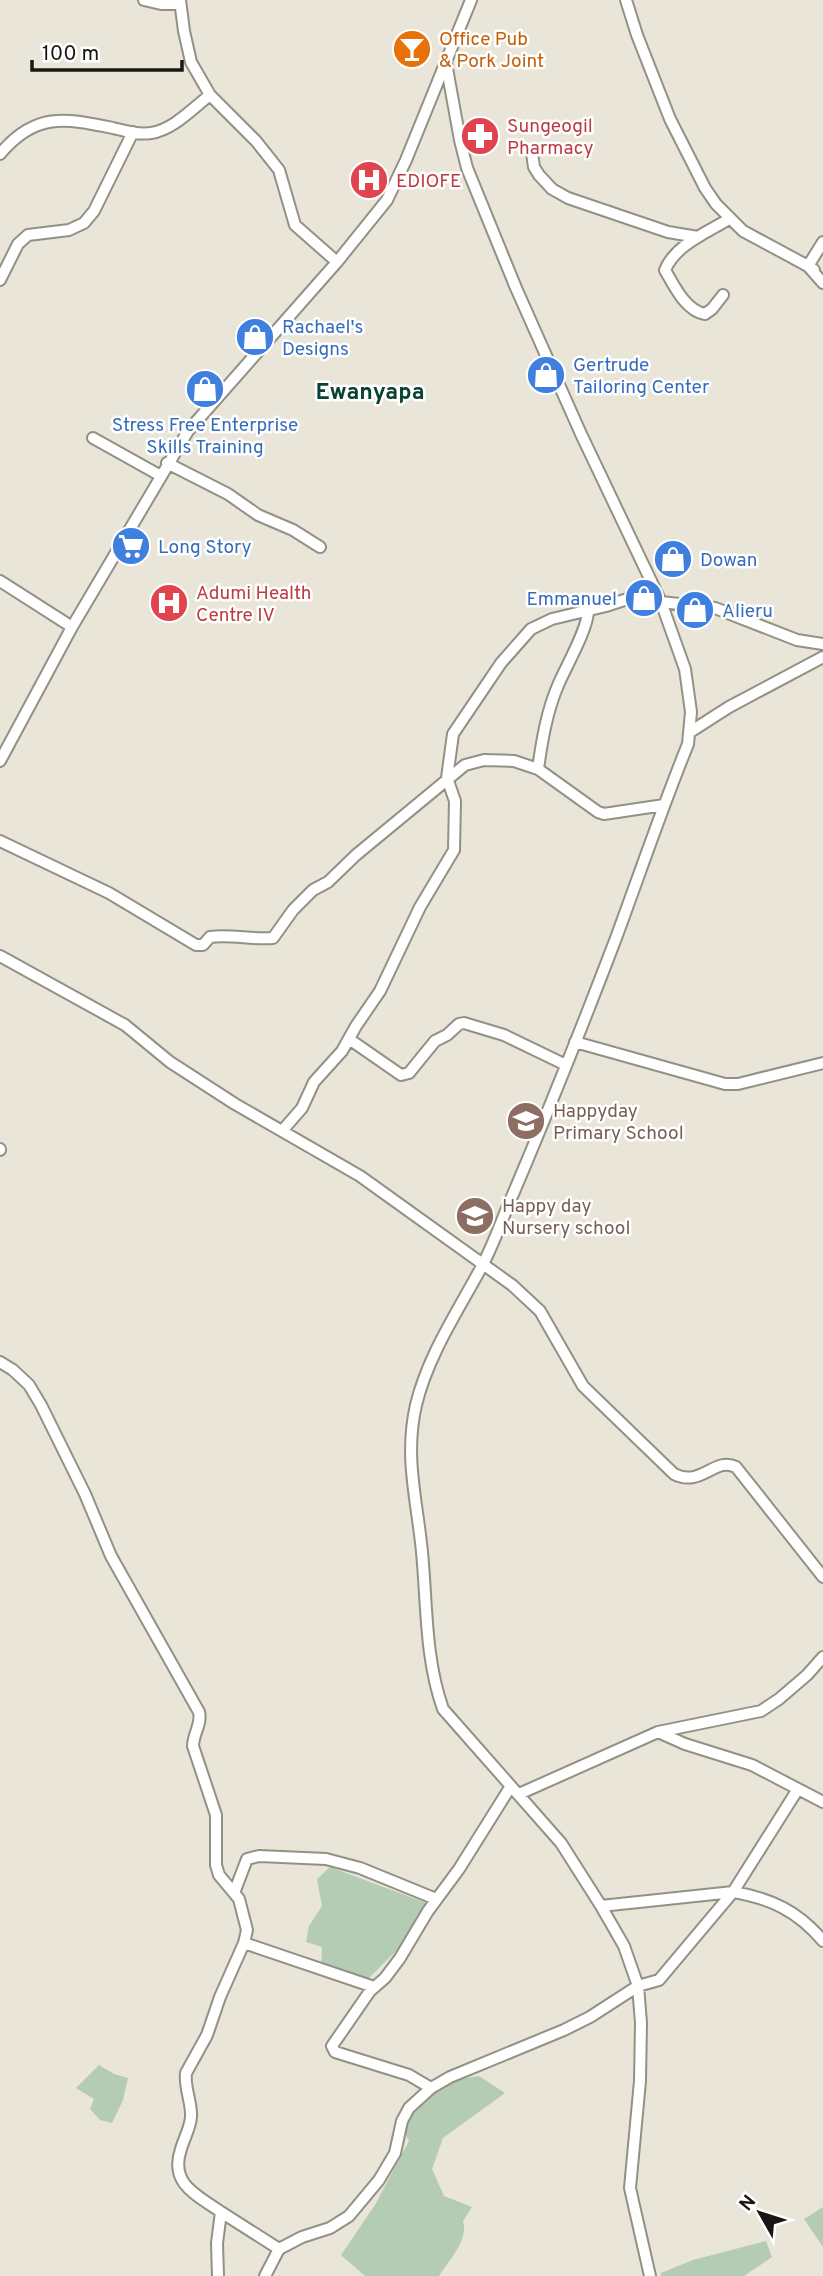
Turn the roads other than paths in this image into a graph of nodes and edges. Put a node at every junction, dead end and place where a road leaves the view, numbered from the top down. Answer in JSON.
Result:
{"nodes":[{"id":1,"x":144,"y":0,"type":"edge"},
{"id":2,"x":471,"y":0,"type":"edge"},
{"id":3,"x":625,"y":0,"type":"edge"},
{"id":4,"x":180,"y":2,"type":"edge"},
{"id":5,"x":446,"y":63,"type":"junction"},
{"id":6,"x":210,"y":95,"type":"junction"},
{"id":7,"x":133,"y":132,"type":"junction"},
{"id":8,"x":531,"y":153,"type":"dead end"},
{"id":9,"x":0,"y":154,"type":"edge"},
{"id":10,"x":729,"y":219,"type":"junction"},
{"id":11,"x":698,"y":236,"type":"junction"},
{"id":12,"x":823,"y":242,"type":"edge"},
{"id":13,"x":337,"y":262,"type":"junction"},
{"id":14,"x":808,"y":266,"type":"junction"},
{"id":15,"x":823,"y":274,"type":"edge"},
{"id":16,"x":0,"y":280,"type":"edge"},
{"id":17,"x":823,"y":283,"type":"edge"},
{"id":18,"x":723,"y":295,"type":"dead end"},
{"id":19,"x":93,"y":438,"type":"dead end"},
{"id":20,"x":167,"y":463,"type":"junction"},
{"id":21,"x":161,"y":476,"type":"junction"},
{"id":22,"x":320,"y":547,"type":"dead end"},
{"id":23,"x":0,"y":581,"type":"edge"},
{"id":24,"x":655,"y":590,"type":"junction"},
{"id":25,"x":661,"y":602,"type":"junction"},
{"id":26,"x":588,"y":611,"type":"junction"},
{"id":27,"x":72,"y":626,"type":"junction"},
{"id":28,"x":823,"y":644,"type":"edge"},
{"id":29,"x":823,"y":657,"type":"edge"},
{"id":30,"x":690,"y":732,"type":"junction"},
{"id":31,"x":0,"y":761,"type":"edge"},
{"id":32,"x":538,"y":769,"type":"junction"},
{"id":33,"x":447,"y":778,"type":"junction"},
{"id":34,"x":663,"y":805,"type":"junction"},
{"id":35,"x":0,"y":841,"type":"edge"},
{"id":36,"x":0,"y":956,"type":"edge"},
{"id":37,"x":349,"y":1039,"type":"junction"},
{"id":38,"x":575,"y":1042,"type":"junction"},
{"id":39,"x":823,"y":1063,"type":"edge"},
{"id":40,"x":566,"y":1065,"type":"junction"},
{"id":41,"x":282,"y":1131,"type":"junction"},
{"id":42,"x":483,"y":1264,"type":"junction"},
{"id":43,"x":0,"y":1362,"type":"edge"},
{"id":44,"x":823,"y":1577,"type":"edge"},
{"id":45,"x":823,"y":1657,"type":"edge"},
{"id":46,"x":658,"y":1732,"type":"junction"},
{"id":47,"x":798,"y":1789,"type":"junction"},
{"id":48,"x":515,"y":1790,"type":"junction"},
{"id":49,"x":823,"y":1802,"type":"edge"},
{"id":50,"x":733,"y":1892,"type":"junction"},
{"id":51,"x":234,"y":1893,"type":"junction"},
{"id":52,"x":436,"y":1899,"type":"junction"},
{"id":53,"x":601,"y":1906,"type":"junction"},
{"id":54,"x":823,"y":1941,"type":"edge"},
{"id":55,"x":244,"y":1943,"type":"junction"},
{"id":56,"x":638,"y":1986,"type":"junction"},
{"id":57,"x":374,"y":1987,"type":"junction"},
{"id":58,"x":431,"y":2088,"type":"junction"},
{"id":59,"x":221,"y":2212,"type":"junction"},
{"id":60,"x":279,"y":2249,"type":"junction"},
{"id":61,"x":218,"y":2276,"type":"edge"},
{"id":62,"x":264,"y":2276,"type":"edge"},
{"id":63,"x":650,"y":2276,"type":"edge"}],
"edges":[{"from":1,"to":4,"type":"street"},
{"from":2,"to":5,"type":"street"},
{"from":3,"to":10,"type":"street"},
{"from":4,"to":6,"type":"street"},
{"from":5,"to":13,"type":"street"},
{"from":5,"to":24,"type":"street"},
{"from":6,"to":7,"type":"street"},
{"from":6,"to":13,"type":"street"},
{"from":7,"to":9,"type":"street"},
{"from":7,"to":16,"type":"street"},
{"from":8,"to":11,"type":"street"},
{"from":10,"to":11,"type":"street"},
{"from":10,"to":14,"type":"street"},
{"from":11,"to":18,"type":"street"},
{"from":12,"to":14,"type":"street"},
{"from":13,"to":20,"type":"street"},
{"from":14,"to":15,"type":"street"},
{"from":14,"to":17,"type":"street"},
{"from":19,"to":21,"type":"street"},
{"from":20,"to":21,"type":"street"},
{"from":20,"to":22,"type":"street"},
{"from":21,"to":27,"type":"street"},
{"from":23,"to":27,"type":"street"},
{"from":24,"to":25,"type":"street"},
{"from":24,"to":26,"type":"street"},
{"from":25,"to":28,"type":"street"},
{"from":25,"to":30,"type":"street"},
{"from":26,"to":32,"type":"street"},
{"from":26,"to":33,"type":"street"},
{"from":27,"to":31,"type":"street"},
{"from":29,"to":30,"type":"street"},
{"from":30,"to":34,"type":"street"},
{"from":32,"to":33,"type":"street"},
{"from":32,"to":34,"type":"street"},
{"from":33,"to":35,"type":"street"},
{"from":33,"to":37,"type":"street"},
{"from":34,"to":38,"type":"street"},
{"from":36,"to":41,"type":"street"},
{"from":37,"to":40,"type":"street"},
{"from":37,"to":41,"type":"street"},
{"from":38,"to":39,"type":"street"},
{"from":38,"to":40,"type":"street"},
{"from":40,"to":42,"type":"street"},
{"from":41,"to":42,"type":"street"},
{"from":42,"to":44,"type":"street"},
{"from":42,"to":48,"type":"street"},
{"from":43,"to":51,"type":"street"},
{"from":45,"to":46,"type":"street"},
{"from":46,"to":47,"type":"street"},
{"from":46,"to":48,"type":"street"},
{"from":47,"to":49,"type":"street"},
{"from":47,"to":50,"type":"street"},
{"from":48,"to":52,"type":"street"},
{"from":48,"to":53,"type":"street"},
{"from":50,"to":53,"type":"street"},
{"from":50,"to":54,"type":"street"},
{"from":50,"to":56,"type":"street"},
{"from":51,"to":52,"type":"street"},
{"from":51,"to":55,"type":"street"},
{"from":52,"to":57,"type":"street"},
{"from":53,"to":56,"type":"street"},
{"from":55,"to":57,"type":"street"},
{"from":55,"to":59,"type":"street"},
{"from":56,"to":58,"type":"street"},
{"from":56,"to":63,"type":"street"},
{"from":57,"to":58,"type":"street"},
{"from":58,"to":60,"type":"street"},
{"from":59,"to":60,"type":"street"},
{"from":59,"to":61,"type":"street"},
{"from":60,"to":62,"type":"street"}]}
